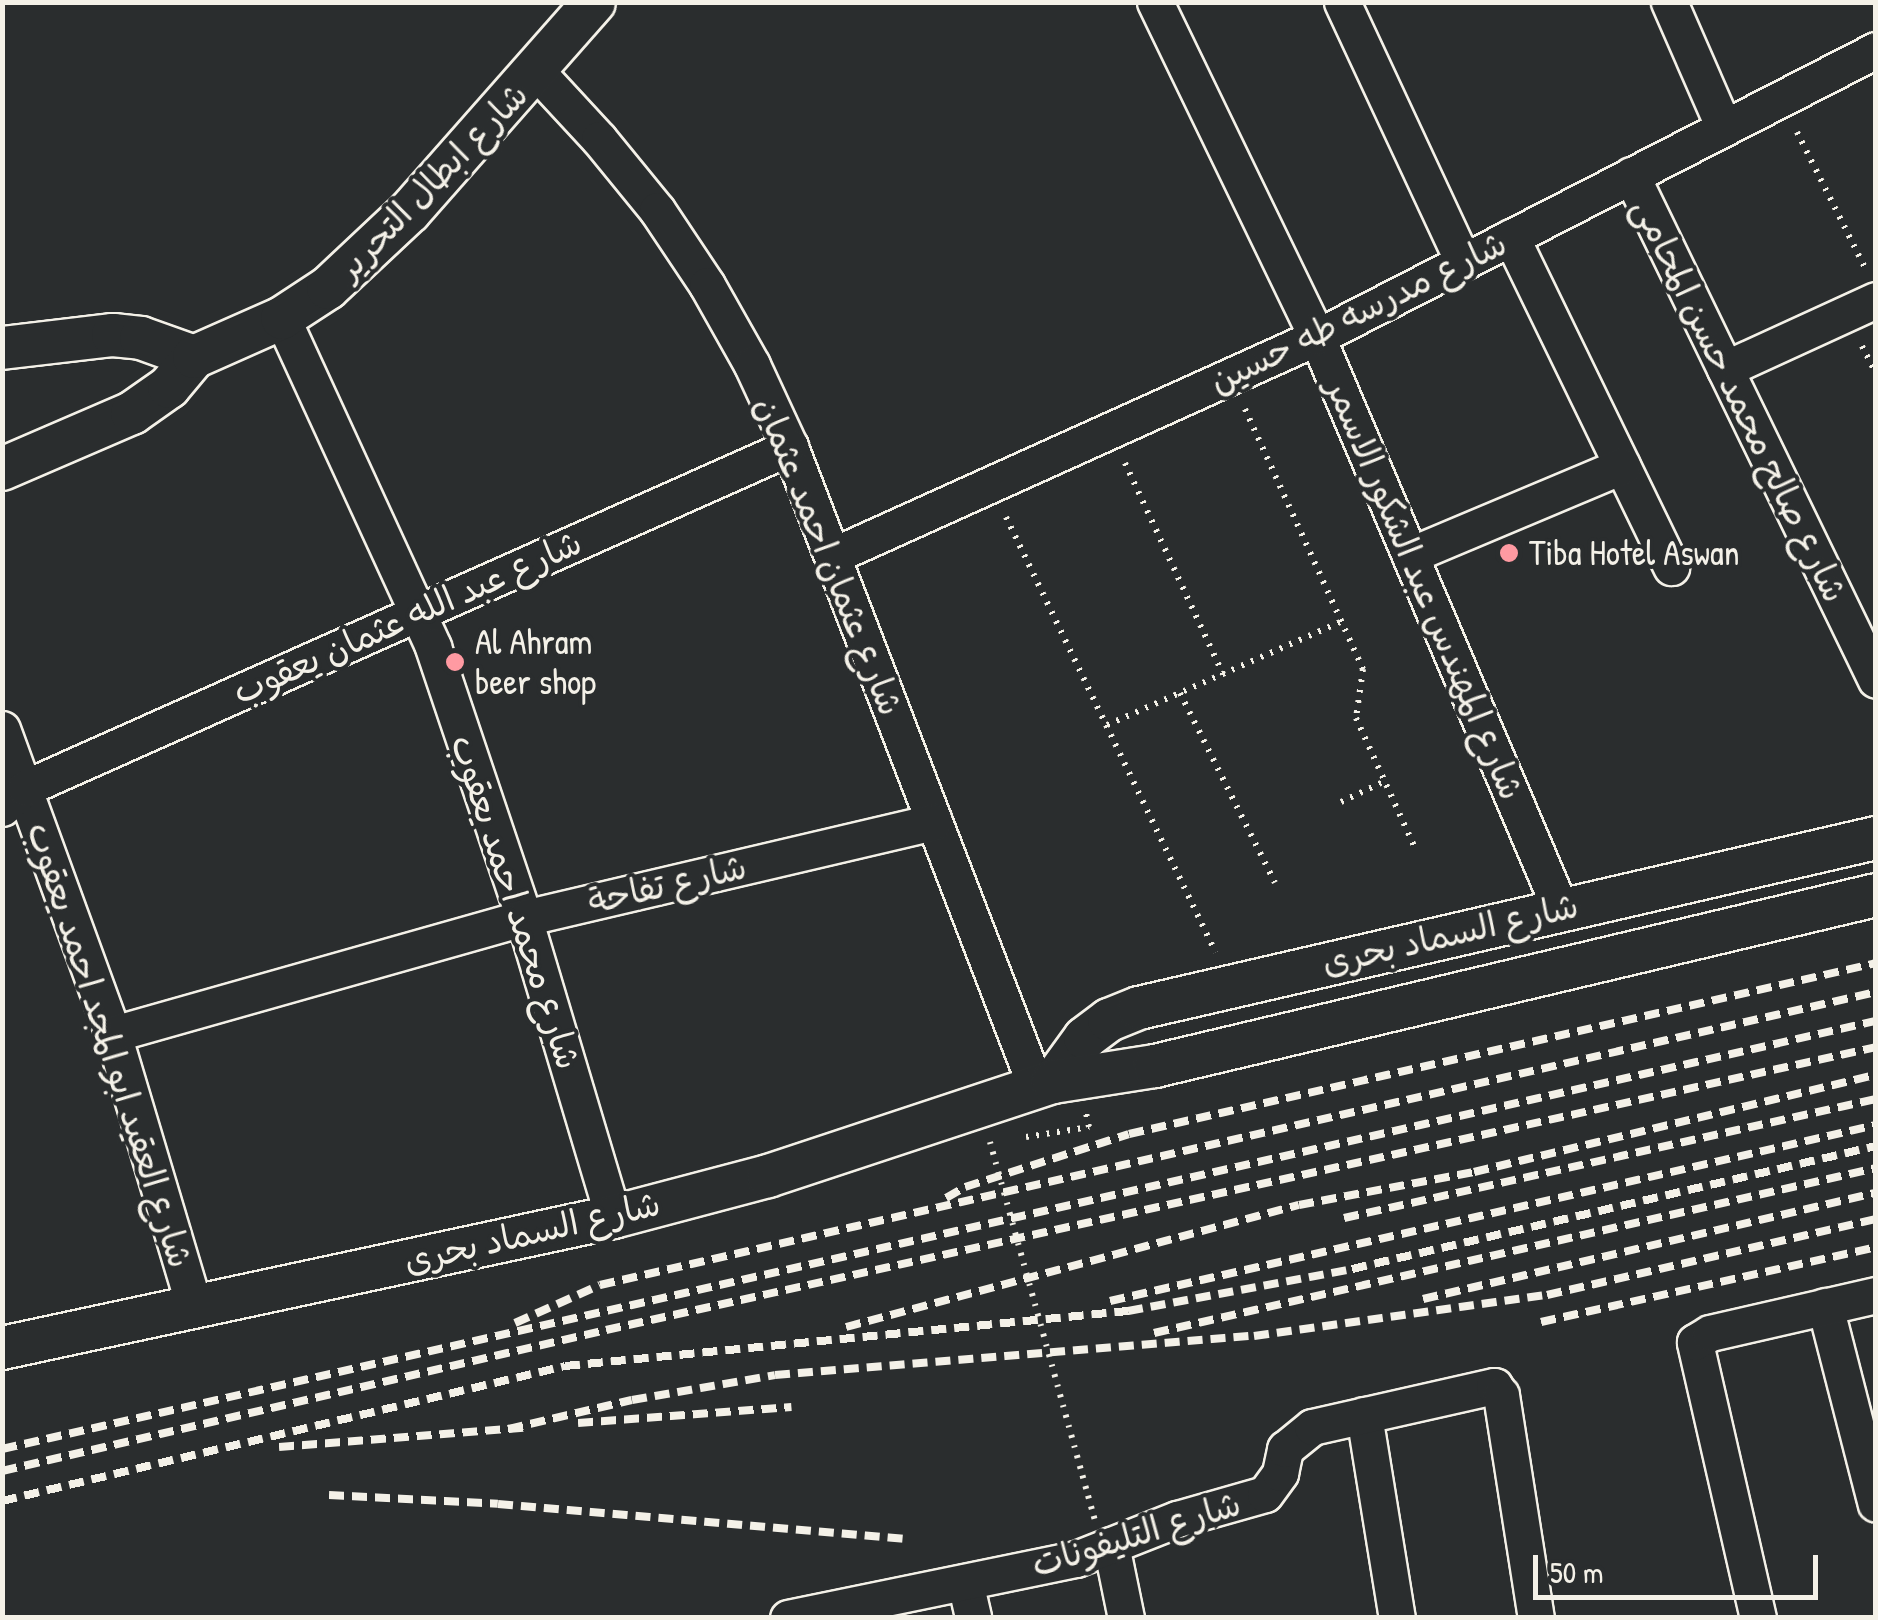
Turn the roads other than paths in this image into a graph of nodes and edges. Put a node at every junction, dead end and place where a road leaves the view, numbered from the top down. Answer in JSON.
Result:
{"nodes":[{"id":1,"x":594,"y":2,"type":"edge"},
{"id":2,"x":1155,"y":2,"type":"edge"},
{"id":3,"x":1342,"y":2,"type":"edge"},
{"id":4,"x":1668,"y":2,"type":"edge"},
{"id":5,"x":1876,"y":50,"type":"edge"},
{"id":6,"x":537,"y":72,"type":"junction"},
{"id":7,"x":1724,"y":128,"type":"junction"},
{"id":8,"x":1631,"y":175,"type":"junction"},
{"id":9,"x":1511,"y":237,"type":"junction"},
{"id":10,"x":1462,"y":262,"type":"junction"},
{"id":11,"x":1871,"y":286,"type":"edge"},
{"id":12,"x":282,"y":318,"type":"junction"},
{"id":13,"x":1317,"y":337,"type":"junction"},
{"id":14,"x":2,"y":348,"type":"edge"},
{"id":15,"x":194,"y":357,"type":"junction"},
{"id":16,"x":1725,"y":369,"type":"junction"},
{"id":17,"x":790,"y":447,"type":"junction"},
{"id":18,"x":1622,"y":466,"type":"junction"},
{"id":19,"x":2,"y":469,"type":"edge"},
{"id":20,"x":832,"y":556,"type":"junction"},
{"id":21,"x":1410,"y":556,"type":"junction"},
{"id":22,"x":1672,"y":567,"type":"dead end"},
{"id":23,"x":417,"y":612,"type":"junction"},
{"id":24,"x":1876,"y":680,"type":"edge"},
{"id":25,"x":2,"y":729,"type":"edge"},
{"id":26,"x":14,"y":798,"type":"edge"},
{"id":27,"x":934,"y":822,"type":"junction"},
{"id":28,"x":1876,"y":838,"type":"edge"},
{"id":29,"x":1876,"y":895,"type":"edge"},
{"id":30,"x":1560,"y":908,"type":"junction"},
{"id":31,"x":524,"y":918,"type":"junction"},
{"id":32,"x":113,"y":1034,"type":"junction"},
{"id":33,"x":1045,"y":1084,"type":"junction"},
{"id":34,"x":613,"y":1216,"type":"junction"},
{"id":35,"x":1876,"y":1295,"type":"edge"},
{"id":36,"x":194,"y":1305,"type":"junction"},
{"id":37,"x":1825,"y":1306,"type":"junction"},
{"id":38,"x":2,"y":1348,"type":"edge"},
{"id":39,"x":1364,"y":1416,"type":"junction"},
{"id":40,"x":1876,"y":1504,"type":"edge"},
{"id":41,"x":1103,"y":1532,"type":"junction"},
{"id":42,"x":965,"y":1582,"type":"junction"},
{"id":43,"x":788,"y":1618,"type":"edge"},
{"id":44,"x":973,"y":1618,"type":"edge"},
{"id":45,"x":1126,"y":1618,"type":"edge"},
{"id":46,"x":1397,"y":1618,"type":"edge"},
{"id":47,"x":1536,"y":1618,"type":"edge"},
{"id":48,"x":1758,"y":1618,"type":"edge"}],
"edges":[{"from":1,"to":6,"type":"street","name":"شارع ابطال التحرير"},
{"from":2,"to":13,"type":"street","name":"شارع المهندس عبد الشكور الاسمر"},
{"from":3,"to":10,"type":"street"},
{"from":4,"to":7,"type":"street"},
{"from":5,"to":7,"type":"street","name":"شارع مدرسه طه حسين"},
{"from":6,"to":12,"type":"street","name":"شارع ابطال التحرير"},
{"from":6,"to":17,"type":"street","name":"شارع عثمان احمد عثمان"},
{"from":7,"to":8,"type":"street","name":"شارع مدرسه طه حسين"},
{"from":8,"to":9,"type":"street","name":"شارع مدرسه طه حسين"},
{"from":8,"to":16,"type":"street","name":"شارع صالح محمد حسن المحامى"},
{"from":9,"to":10,"type":"street","name":"شارع مدرسه طه حسين"},
{"from":9,"to":18,"type":"street"},
{"from":10,"to":13,"type":"street","name":"شارع مدرسه طه حسين"},
{"from":11,"to":16,"type":"street"},
{"from":12,"to":15,"type":"street","name":"شارع ابطال التحرير"},
{"from":12,"to":23,"type":"street","name":"شارع محمد احمد يعقوب"},
{"from":13,"to":20,"type":"street","name":"شارع مدرسه طه حسين"},
{"from":13,"to":21,"type":"street","name":"شارع المهندس عبد الشكور الاسمر"},
{"from":14,"to":15,"type":"street"},
{"from":15,"to":19,"type":"street","name":"شارع ابطال التحرير"},
{"from":16,"to":24,"type":"street","name":"شارع صالح محمد حسن المحامى"},
{"from":17,"to":20,"type":"street","name":"شارع عثمان احمد عثمان"},
{"from":17,"to":23,"type":"street","name":"شارع عبد الله عثمان يعقوب"},
{"from":18,"to":21,"type":"street"},
{"from":18,"to":22,"type":"street"},
{"from":20,"to":27,"type":"street","name":"شارع عثمان احمد عثمان"},
{"from":21,"to":30,"type":"street","name":"شارع المهندس عبد الشكور الاسمر"},
{"from":23,"to":26,"type":"street","name":"شارع عبد الله عثمان يعقوب"},
{"from":23,"to":31,"type":"street","name":"شارع محمد احمد يعقوب"},
{"from":25,"to":26,"type":"street","name":"شارع العقيد ابو المجد احمد يعقوب"},
{"from":26,"to":32,"type":"street","name":"شارع العقيد ابو المجد احمد يعقوب"},
{"from":27,"to":31,"type":"street","name":"شارع تفاحة"},
{"from":27,"to":33,"type":"street","name":"شارع عثمان احمد عثمان"},
{"from":28,"to":30,"type":"street","name":"شارع السماد بحرى"},
{"from":29,"to":33,"type":"street","name":"شارع السماد بحرى"},
{"from":30,"to":33,"type":"street","name":"شارع السماد بحرى"},
{"from":31,"to":32,"type":"street","name":"شارع تفاحة"},
{"from":31,"to":34,"type":"street","name":"شارع محمد احمد يعقوب"},
{"from":32,"to":36,"type":"street","name":"شارع العقيد ابو المجد احمد يعقوب"},
{"from":33,"to":34,"type":"street","name":"شارع السماد بحرى"},
{"from":34,"to":36,"type":"street","name":"شارع السماد بحرى"},
{"from":35,"to":37,"type":"street"},
{"from":36,"to":38,"type":"street","name":"شارع السماد بحرى"},
{"from":37,"to":40,"type":"street"},
{"from":37,"to":48,"type":"street"},
{"from":39,"to":41,"type":"street","name":"شارع التليفونات"},
{"from":39,"to":46,"type":"street"},
{"from":39,"to":47,"type":"street","name":"شارع التليفونات"},
{"from":41,"to":42,"type":"street","name":"شارع التليفونات"},
{"from":41,"to":45,"type":"street"},
{"from":42,"to":43,"type":"street","name":"شارع التليفونات"},
{"from":42,"to":44,"type":"street"}]}
